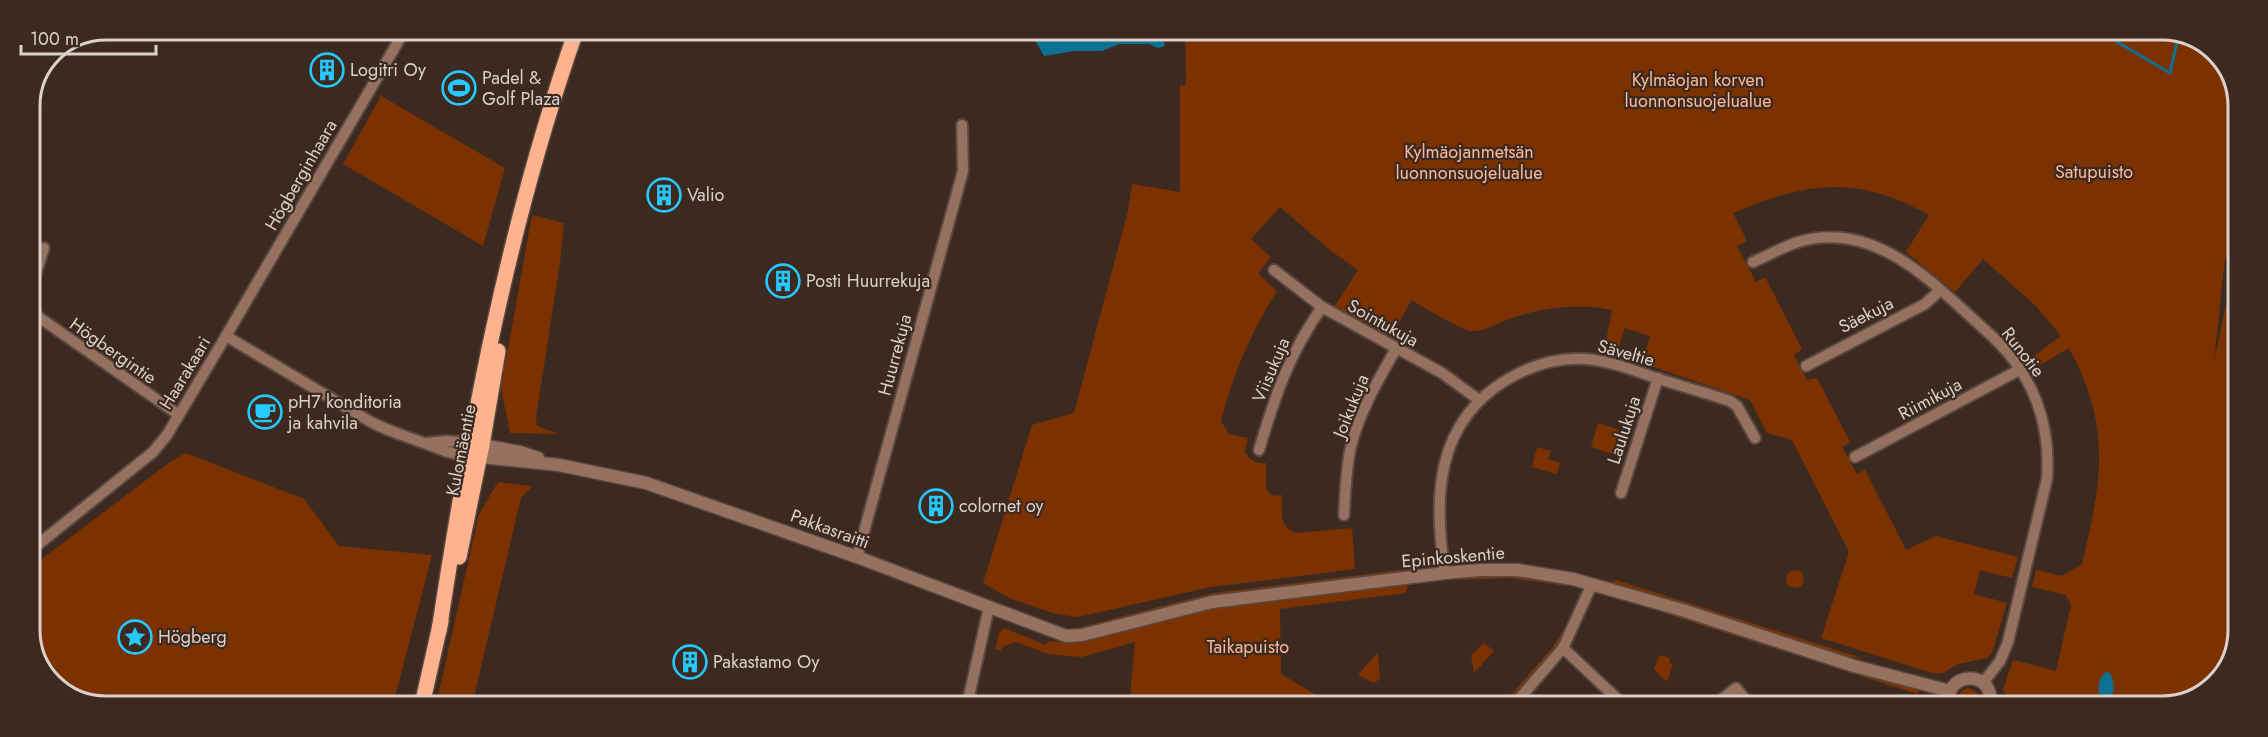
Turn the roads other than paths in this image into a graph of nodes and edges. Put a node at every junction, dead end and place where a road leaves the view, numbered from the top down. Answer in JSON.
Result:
{"nodes":[{"id":1,"x":399,"y":40,"type":"edge"},
{"id":2,"x":573,"y":40,"type":"edge"},
{"id":3,"x":962,"y":125,"type":"dead end"},
{"id":4,"x":44,"y":248,"type":"dead end"},
{"id":5,"x":40,"y":260,"type":"edge"},
{"id":6,"x":1753,"y":262,"type":"dead end"},
{"id":7,"x":1274,"y":270,"type":"dead end"},
{"id":8,"x":1939,"y":291,"type":"junction"},
{"id":9,"x":1322,"y":307,"type":"junction"},
{"id":10,"x":40,"y":318,"type":"edge"},
{"id":11,"x":226,"y":336,"type":"junction"},
{"id":12,"x":1396,"y":349,"type":"junction"},
{"id":13,"x":1806,"y":366,"type":"dead end"},
{"id":14,"x":2020,"y":369,"type":"junction"},
{"id":15,"x":1658,"y":378,"type":"junction"},
{"id":16,"x":1479,"y":400,"type":"junction"},
{"id":17,"x":179,"y":415,"type":"junction"},
{"id":18,"x":1755,"y":438,"type":"dead end"},
{"id":19,"x":475,"y":450,"type":"junction"},
{"id":20,"x":1259,"y":450,"type":"dead end"},
{"id":21,"x":1855,"y":458,"type":"dead end"},
{"id":22,"x":1621,"y":493,"type":"dead end"},
{"id":23,"x":1344,"y":515,"type":"dead end"},
{"id":24,"x":41,"y":542,"type":"edge"},
{"id":25,"x":857,"y":557,"type":"junction"},
{"id":26,"x":1445,"y":573,"type":"junction"},
{"id":27,"x":1592,"y":584,"type":"junction"},
{"id":28,"x":989,"y":607,"type":"junction"},
{"id":29,"x":1563,"y":648,"type":"junction"},
{"id":30,"x":1983,"y":683,"type":"junction"},
{"id":31,"x":1950,"y":691,"type":"junction"},
{"id":32,"x":424,"y":696,"type":"edge"},
{"id":33,"x":969,"y":696,"type":"edge"},
{"id":34,"x":1522,"y":696,"type":"edge"},
{"id":35,"x":1614,"y":696,"type":"edge"},
{"id":36,"x":1726,"y":696,"type":"edge"},
{"id":37,"x":1743,"y":696,"type":"edge"},
{"id":38,"x":1949,"y":696,"type":"edge"},
{"id":39,"x":1989,"y":696,"type":"edge"}],
"edges":[{"from":1,"to":11,"type":"street","name":"Högberginhaara"},
{"from":2,"to":19,"type":"main road","name":"Kulomäentie"},
{"from":3,"to":25,"type":"street","name":"Huurrekuja"},
{"from":4,"to":5,"type":"street"},
{"from":6,"to":8,"type":"street","name":"Runotie"},
{"from":7,"to":9,"type":"street","name":"Sointukuja"},
{"from":8,"to":13,"type":"street","name":"Säekuja"},
{"from":8,"to":14,"type":"street","name":"Runotie"},
{"from":9,"to":12,"type":"street","name":"Sointukuja"},
{"from":9,"to":20,"type":"street","name":"Viisukuja"},
{"from":10,"to":17,"type":"street","name":"Högbergintie"},
{"from":11,"to":17,"type":"street","name":"Haarakaari"},
{"from":11,"to":19,"type":"street","name":"Haarakaari"},
{"from":12,"to":16,"type":"street","name":"Sointukuja"},
{"from":12,"to":23,"type":"street","name":"Joikukuja"},
{"from":14,"to":21,"type":"street","name":"Riimikuja"},
{"from":14,"to":30,"type":"street","name":"Runotie"},
{"from":15,"to":16,"type":"street","name":"Säveltie"},
{"from":15,"to":18,"type":"street","name":"Säveltie"},
{"from":15,"to":22,"type":"street","name":"Laulukuja"},
{"from":16,"to":26,"type":"street","name":"Säveltie"},
{"from":17,"to":24,"type":"street","name":"Haarakaari"},
{"from":19,"to":25,"type":"street","name":"Pakkasraitti"},
{"from":19,"to":32,"type":"main road","name":"Kulomäentie"},
{"from":25,"to":28,"type":"street","name":"Pakkasraitti"},
{"from":26,"to":27,"type":"street","name":"Epinkoskentie"},
{"from":26,"to":28,"type":"street","name":"Epinkoskentie"},
{"from":27,"to":29,"type":"street"},
{"from":27,"to":31,"type":"street","name":"Epinkoskentie"},
{"from":28,"to":33,"type":"street"},
{"from":29,"to":34,"type":"street"},
{"from":29,"to":35,"type":"street"},
{"from":30,"to":31,"type":"street"},
{"from":30,"to":39,"type":"street"},
{"from":31,"to":38,"type":"street"},
{"from":36,"to":37,"type":"street"}]}
